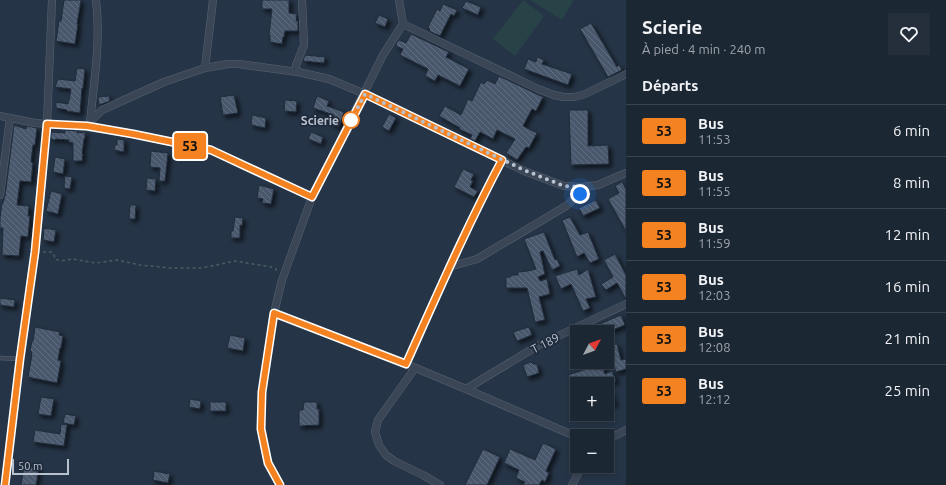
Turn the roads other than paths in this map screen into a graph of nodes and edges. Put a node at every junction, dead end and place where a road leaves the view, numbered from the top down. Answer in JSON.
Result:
{"nodes":[{"id":1,"x":52,"y":0,"type":"edge"},
{"id":2,"x":96,"y":0,"type":"edge"},
{"id":3,"x":213,"y":0,"type":"edge"},
{"id":4,"x":302,"y":0,"type":"edge"},
{"id":5,"x":399,"y":0,"type":"edge"},
{"id":6,"x":403,"y":24,"type":"junction"},
{"id":7,"x":206,"y":68,"type":"junction"},
{"id":8,"x":296,"y":71,"type":"junction"},
{"id":9,"x":626,"y":74,"type":"edge"},
{"id":10,"x":365,"y":94,"type":"junction"},
{"id":11,"x":0,"y":116,"type":"edge"},
{"id":12,"x":10,"y":118,"type":"junction"},
{"id":13,"x":47,"y":124,"type":"junction"},
{"id":14,"x":88,"y":124,"type":"junction"},
{"id":15,"x":502,"y":160,"type":"junction"},
{"id":16,"x":626,"y":173,"type":"edge"},
{"id":17,"x":582,"y":187,"type":"junction"},
{"id":18,"x":0,"y":195,"type":"edge"},
{"id":19,"x":312,"y":197,"type":"junction"},
{"id":20,"x":449,"y":267,"type":"junction"},
{"id":21,"x":626,"y":304,"type":"edge"},
{"id":22,"x":274,"y":313,"type":"junction"},
{"id":23,"x":0,"y":358,"type":"edge"},
{"id":24,"x":20,"y":359,"type":"junction"},
{"id":25,"x":406,"y":364,"type":"junction"},
{"id":26,"x":416,"y":368,"type":"junction"},
{"id":27,"x":466,"y":389,"type":"junction"},
{"id":28,"x":626,"y":430,"type":"edge"},
{"id":29,"x":570,"y":434,"type":"edge"},
{"id":30,"x":614,"y":436,"type":"edge"},
{"id":31,"x":578,"y":473,"type":"edge"},
{"id":32,"x":5,"y":485,"type":"edge"},
{"id":33,"x":280,"y":485,"type":"edge"},
{"id":34,"x":440,"y":485,"type":"edge"},
{"id":35,"x":572,"y":485,"type":"edge"}],
"edges":[{"from":1,"to":13,"type":"street"},
{"from":2,"to":14,"type":"street"},
{"from":3,"to":7,"type":"street"},
{"from":4,"to":8,"type":"street"},
{"from":5,"to":6,"type":"street"},
{"from":6,"to":9,"type":"street"},
{"from":6,"to":10,"type":"street"},
{"from":7,"to":8,"type":"street"},
{"from":7,"to":14,"type":"street"},
{"from":8,"to":10,"type":"street"},
{"from":10,"to":15,"type":"street"},
{"from":10,"to":19,"type":"street"},
{"from":11,"to":12,"type":"street"},
{"from":12,"to":13,"type":"street"},
{"from":12,"to":18,"type":"street"},
{"from":13,"to":14,"type":"street"},
{"from":13,"to":24,"type":"street"},
{"from":14,"to":19,"type":"street"},
{"from":15,"to":17,"type":"street"},
{"from":15,"to":20,"type":"street"},
{"from":16,"to":17,"type":"street"},
{"from":17,"to":20,"type":"street"},
{"from":19,"to":22,"type":"street"},
{"from":20,"to":25,"type":"street"},
{"from":21,"to":27,"type":"street","name":"T 189"},
{"from":22,"to":25,"type":"street"},
{"from":22,"to":33,"type":"street"},
{"from":23,"to":24,"type":"lane"},
{"from":24,"to":32,"type":"street"},
{"from":25,"to":26,"type":"street"},
{"from":26,"to":27,"type":"street"},
{"from":26,"to":34,"type":"street"},
{"from":27,"to":29,"type":"street"},
{"from":28,"to":30,"type":"street"},
{"from":31,"to":35,"type":"street"}]}
